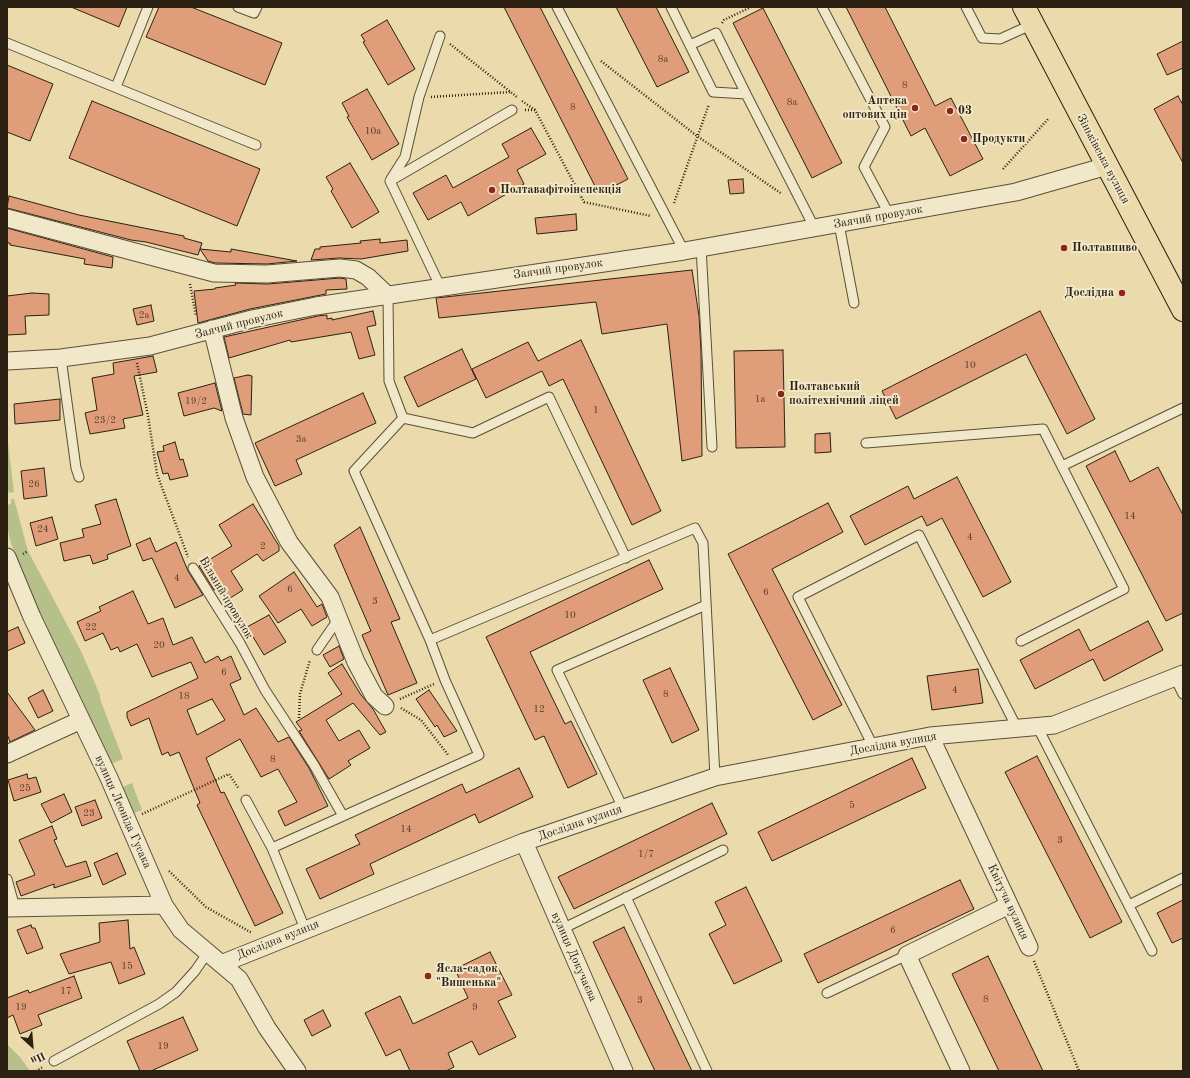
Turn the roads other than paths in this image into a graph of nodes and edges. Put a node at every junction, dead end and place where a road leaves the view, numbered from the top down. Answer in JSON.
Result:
{"nodes":[{"id":1,"x":148,"y":7,"type":"edge"},
{"id":2,"x":238,"y":7,"type":"edge"},
{"id":3,"x":257,"y":7,"type":"edge"},
{"id":4,"x":557,"y":7,"type":"edge"},
{"id":5,"x":671,"y":7,"type":"edge"},
{"id":6,"x":822,"y":7,"type":"edge"},
{"id":7,"x":966,"y":7,"type":"edge"},
{"id":8,"x":1028,"y":15,"type":"edge"},
{"id":9,"x":440,"y":36,"type":"dead end"},
{"id":10,"x":7,"y":43,"type":"edge"},
{"id":11,"x":690,"y":45,"type":"junction"},
{"id":12,"x":116,"y":87,"type":"junction"},
{"id":13,"x":746,"y":94,"type":"junction"},
{"id":14,"x":512,"y":110,"type":"dead end"},
{"id":15,"x":256,"y":145,"type":"dead end"},
{"id":16,"x":1107,"y":166,"type":"junction"},
{"id":17,"x":390,"y":180,"type":"junction"},
{"id":18,"x":889,"y":214,"type":"junction"},
{"id":19,"x":7,"y":218,"type":"edge"},
{"id":20,"x":839,"y":224,"type":"junction"},
{"id":21,"x":814,"y":228,"type":"junction"},
{"id":22,"x":701,"y":247,"type":"junction"},
{"id":23,"x":684,"y":250,"type":"junction"},
{"id":24,"x":440,"y":286,"type":"junction"},
{"id":25,"x":388,"y":296,"type":"junction"},
{"id":26,"x":854,"y":303,"type":"dead end"},
{"id":27,"x":1183,"y":310,"type":"edge"},
{"id":28,"x":206,"y":331,"type":"junction"},
{"id":29,"x":61,"y":358,"type":"junction"},
{"id":30,"x":7,"y":360,"type":"edge"},
{"id":31,"x":1183,"y":408,"type":"edge"},
{"id":32,"x":403,"y":418,"type":"junction"},
{"id":33,"x":866,"y":443,"type":"dead end"},
{"id":34,"x":712,"y":447,"type":"dead end"},
{"id":35,"x":1062,"y":466,"type":"junction"},
{"id":36,"x":79,"y":477,"type":"dead end"},
{"id":37,"x":7,"y":557,"type":"edge"},
{"id":38,"x":626,"y":558,"type":"junction"},
{"id":39,"x":193,"y":568,"type":"road end"},
{"id":40,"x":706,"y":605,"type":"junction"},
{"id":41,"x":339,"y":618,"type":"junction"},
{"id":42,"x":430,"y":640,"type":"junction"},
{"id":43,"x":1021,"y":641,"type":"dead end"},
{"id":44,"x":317,"y":650,"type":"road end"},
{"id":45,"x":1179,"y":676,"type":"edge"},
{"id":46,"x":1183,"y":694,"type":"edge"},
{"id":47,"x":385,"y":706,"type":"road end"},
{"id":48,"x":81,"y":720,"type":"junction"},
{"id":49,"x":1037,"y":726,"type":"junction"},
{"id":50,"x":1017,"y":728,"type":"junction"},
{"id":51,"x":930,"y":736,"type":"junction"},
{"id":52,"x":873,"y":746,"type":"junction"},
{"id":53,"x":7,"y":754,"type":"edge"},
{"id":54,"x":715,"y":777,"type":"junction"},
{"id":55,"x":246,"y":800,"type":"road end"},
{"id":56,"x":623,"y":808,"type":"junction"},
{"id":57,"x":343,"y":816,"type":"junction"},
{"id":58,"x":524,"y":842,"type":"junction"},
{"id":59,"x":272,"y":848,"type":"junction"},
{"id":60,"x":723,"y":850,"type":"dead end"},
{"id":61,"x":1183,"y":878,"type":"edge"},
{"id":62,"x":7,"y":879,"type":"edge"},
{"id":63,"x":626,"y":898,"type":"junction"},
{"id":64,"x":164,"y":905,"type":"junction"},
{"id":65,"x":1009,"y":905,"type":"junction"},
{"id":66,"x":1129,"y":905,"type":"junction"},
{"id":67,"x":11,"y":908,"type":"edge"},
{"id":68,"x":305,"y":929,"type":"junction"},
{"id":69,"x":562,"y":929,"type":"junction"},
{"id":70,"x":1029,"y":948,"type":"road end"},
{"id":71,"x":1152,"y":951,"type":"dead end"},
{"id":72,"x":208,"y":952,"type":"junction"},
{"id":73,"x":907,"y":955,"type":"junction"},
{"id":74,"x":221,"y":964,"type":"junction"},
{"id":75,"x":827,"y":993,"type":"dead end"},
{"id":76,"x":54,"y":1061,"type":"dead end"},
{"id":77,"x":297,"y":1071,"type":"edge"},
{"id":78,"x":624,"y":1071,"type":"edge"},
{"id":79,"x":707,"y":1071,"type":"edge"},
{"id":80,"x":961,"y":1071,"type":"edge"}],
"edges":[{"from":1,"to":12,"type":"lane"},
{"from":2,"to":3,"type":"lane"},
{"from":4,"to":23,"type":"lane"},
{"from":5,"to":11,"type":"lane"},
{"from":6,"to":18,"type":"lane"},
{"from":7,"to":8,"type":"lane"},
{"from":8,"to":16,"type":"main road","name":"Зіньківська вулиця"},
{"from":9,"to":17,"type":"lane"},
{"from":10,"to":12,"type":"lane"},
{"from":11,"to":13,"type":"lane"},
{"from":11,"to":13,"type":"lane"},
{"from":12,"to":15,"type":"lane"},
{"from":13,"to":21,"type":"lane"},
{"from":14,"to":17,"type":"lane"},
{"from":16,"to":18,"type":"street","name":"Заячий провулок"},
{"from":16,"to":27,"type":"main road","name":"Зіньківська вулиця"},
{"from":17,"to":24,"type":"lane"},
{"from":18,"to":20,"type":"street","name":"Заячий провулок"},
{"from":19,"to":25,"type":"street"},
{"from":20,"to":21,"type":"street","name":"Заячий провулок"},
{"from":20,"to":26,"type":"lane"},
{"from":21,"to":22,"type":"street","name":"Заячий провулок"},
{"from":22,"to":23,"type":"street","name":"Заячий провулок"},
{"from":22,"to":34,"type":"lane"},
{"from":23,"to":24,"type":"street","name":"Заячий провулок"},
{"from":24,"to":25,"type":"street","name":"Заячий провулок"},
{"from":25,"to":28,"type":"street","name":"Заячий провулок"},
{"from":25,"to":32,"type":"lane"},
{"from":28,"to":29,"type":"street","name":"Заячий провулок"},
{"from":28,"to":41,"type":"street"},
{"from":29,"to":30,"type":"street","name":"Заячий провулок"},
{"from":29,"to":36,"type":"lane"},
{"from":31,"to":35,"type":"lane"},
{"from":32,"to":38,"type":"lane"},
{"from":32,"to":42,"type":"lane"},
{"from":33,"to":35,"type":"lane"},
{"from":35,"to":43,"type":"lane"},
{"from":37,"to":48,"type":"street","name":"вулиця Леоніда Гусака"},
{"from":38,"to":40,"type":"lane"},
{"from":38,"to":42,"type":"lane"},
{"from":39,"to":57,"type":"lane","name":"Вільний провулок"},
{"from":40,"to":54,"type":"lane"},
{"from":40,"to":56,"type":"lane"},
{"from":41,"to":44,"type":"lane"},
{"from":41,"to":47,"type":"street"},
{"from":42,"to":57,"type":"lane"},
{"from":45,"to":46,"type":"lane"},
{"from":45,"to":49,"type":"street","name":"Дослідна вулиця"},
{"from":48,"to":53,"type":"street"},
{"from":48,"to":64,"type":"street","name":"вулиця Леоніда Гусака"},
{"from":49,"to":50,"type":"street","name":"Дослідна вулиця"},
{"from":49,"to":66,"type":"lane"},
{"from":50,"to":51,"type":"street","name":"Дослідна вулиця"},
{"from":50,"to":52,"type":"lane"},
{"from":51,"to":52,"type":"street","name":"Дослідна вулиця"},
{"from":51,"to":65,"type":"street","name":"Квітуча вулиця"},
{"from":52,"to":54,"type":"street","name":"Дослідна вулиця"},
{"from":54,"to":56,"type":"street","name":"Дослідна вулиця"},
{"from":55,"to":59,"type":"lane"},
{"from":56,"to":58,"type":"street","name":"Дослідна вулиця"},
{"from":57,"to":59,"type":"lane"},
{"from":58,"to":68,"type":"street","name":"Дослідна вулиця"},
{"from":58,"to":69,"type":"street","name":"вулиця Докучаєва"},
{"from":59,"to":68,"type":"lane"},
{"from":60,"to":63,"type":"lane"},
{"from":61,"to":66,"type":"lane"},
{"from":62,"to":67,"type":"lane"},
{"from":63,"to":69,"type":"lane"},
{"from":63,"to":79,"type":"lane"},
{"from":64,"to":67,"type":"street"},
{"from":64,"to":72,"type":"street","name":"Дослідна вулиця"},
{"from":65,"to":70,"type":"street","name":"Квітуча вулиця"},
{"from":65,"to":73,"type":"street"},
{"from":66,"to":71,"type":"lane"},
{"from":68,"to":74,"type":"street","name":"Дослідна вулиця"},
{"from":69,"to":78,"type":"street","name":"вулиця Докучаєва"},
{"from":72,"to":74,"type":"street","name":"Дослідна вулиця"},
{"from":72,"to":76,"type":"lane"},
{"from":73,"to":75,"type":"lane"},
{"from":73,"to":80,"type":"street"},
{"from":74,"to":77,"type":"street"}]}
